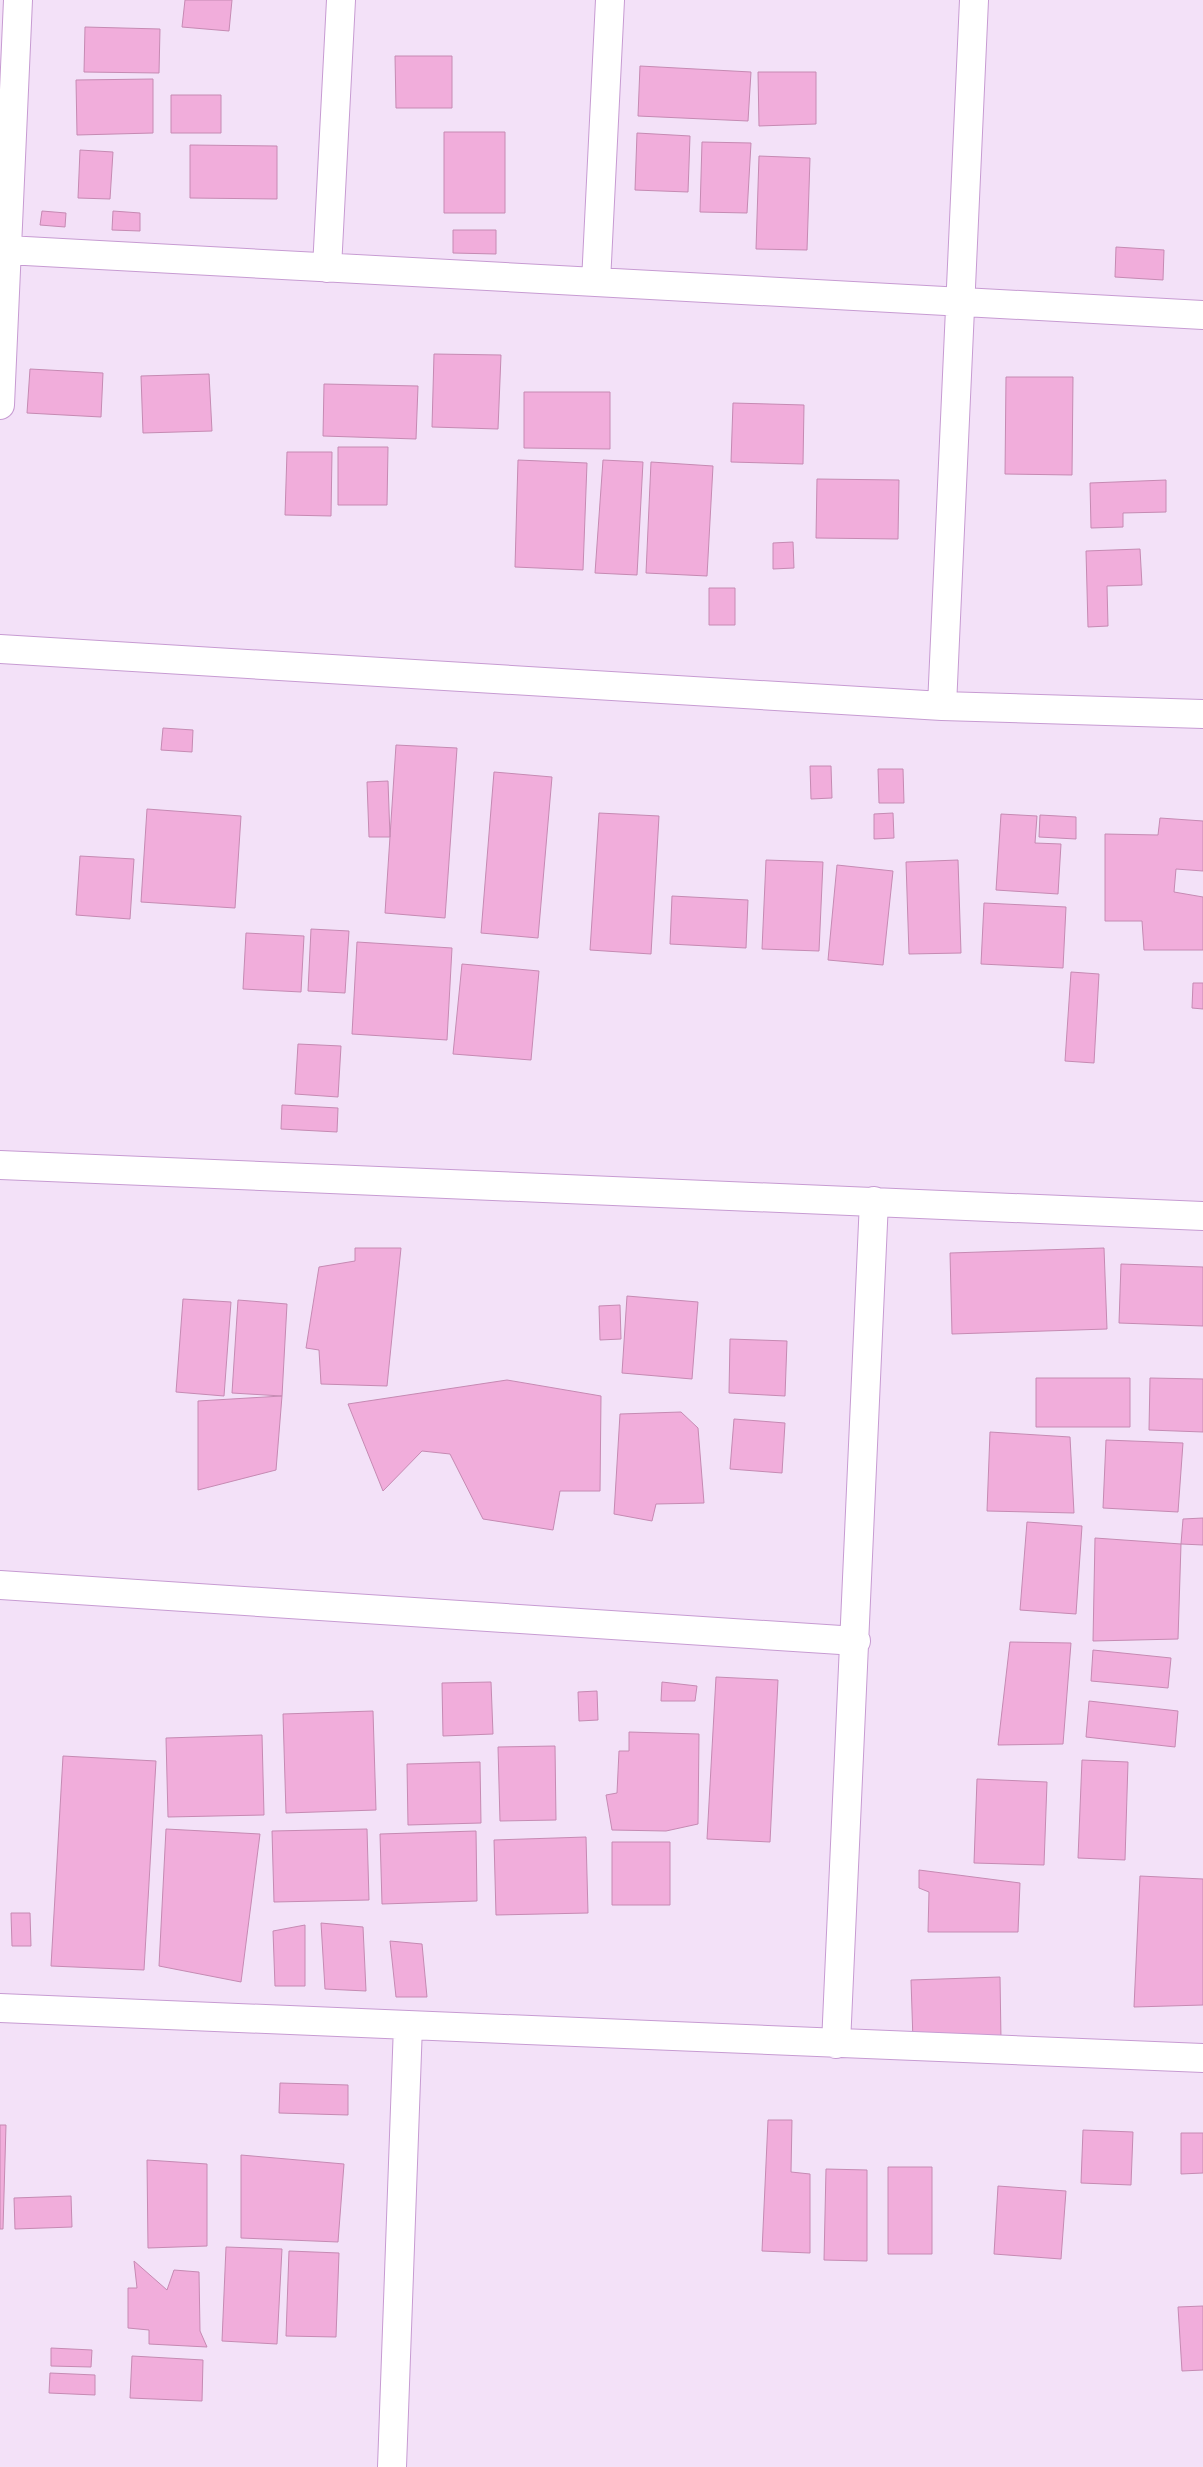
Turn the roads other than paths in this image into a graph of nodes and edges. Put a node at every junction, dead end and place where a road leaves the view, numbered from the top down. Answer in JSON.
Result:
{"nodes":[{"id":1,"x":18,"y":0,"type":"edge"},
{"id":2,"x":341,"y":0,"type":"edge"},
{"id":3,"x":610,"y":0,"type":"edge"},
{"id":4,"x":974,"y":0,"type":"edge"},
{"id":5,"x":7,"y":250,"type":"junction"},
{"id":6,"x":327,"y":268,"type":"junction"},
{"id":7,"x":596,"y":282,"type":"junction"},
{"id":8,"x":960,"y":302,"type":"junction"},
{"id":9,"x":1203,"y":315,"type":"edge"},
{"id":10,"x":0,"y":405,"type":"edge"},
{"id":11,"x":0,"y":649,"type":"edge"},
{"id":12,"x":942,"y":706,"type":"junction"},
{"id":13,"x":1203,"y":714,"type":"edge"},
{"id":14,"x":0,"y":1165,"type":"edge"},
{"id":15,"x":874,"y":1201,"type":"junction"},
{"id":16,"x":1203,"y":1216,"type":"edge"},
{"id":17,"x":0,"y":1585,"type":"edge"},
{"id":18,"x":856,"y":1641,"type":"junction"},
{"id":19,"x":0,"y":2008,"type":"edge"},
{"id":20,"x":408,"y":2026,"type":"junction"},
{"id":21,"x":836,"y":2044,"type":"junction"},
{"id":22,"x":1203,"y":2058,"type":"edge"},
{"id":23,"x":392,"y":2467,"type":"edge"}],
"edges":[{"from":1,"to":5,"type":"street"},
{"from":2,"to":6,"type":"street"},
{"from":3,"to":7,"type":"street"},
{"from":4,"to":8,"type":"street"},
{"from":5,"to":6,"type":"street"},
{"from":5,"to":10,"type":"street"},
{"from":6,"to":7,"type":"street"},
{"from":7,"to":8,"type":"street"},
{"from":8,"to":9,"type":"street"},
{"from":8,"to":12,"type":"street"},
{"from":11,"to":12,"type":"street"},
{"from":12,"to":13,"type":"street"},
{"from":14,"to":15,"type":"street"},
{"from":15,"to":16,"type":"street"},
{"from":15,"to":18,"type":"street"},
{"from":17,"to":18,"type":"street"},
{"from":18,"to":21,"type":"street"},
{"from":19,"to":20,"type":"street"},
{"from":20,"to":21,"type":"street"},
{"from":20,"to":23,"type":"street"},
{"from":21,"to":22,"type":"street"}]}
